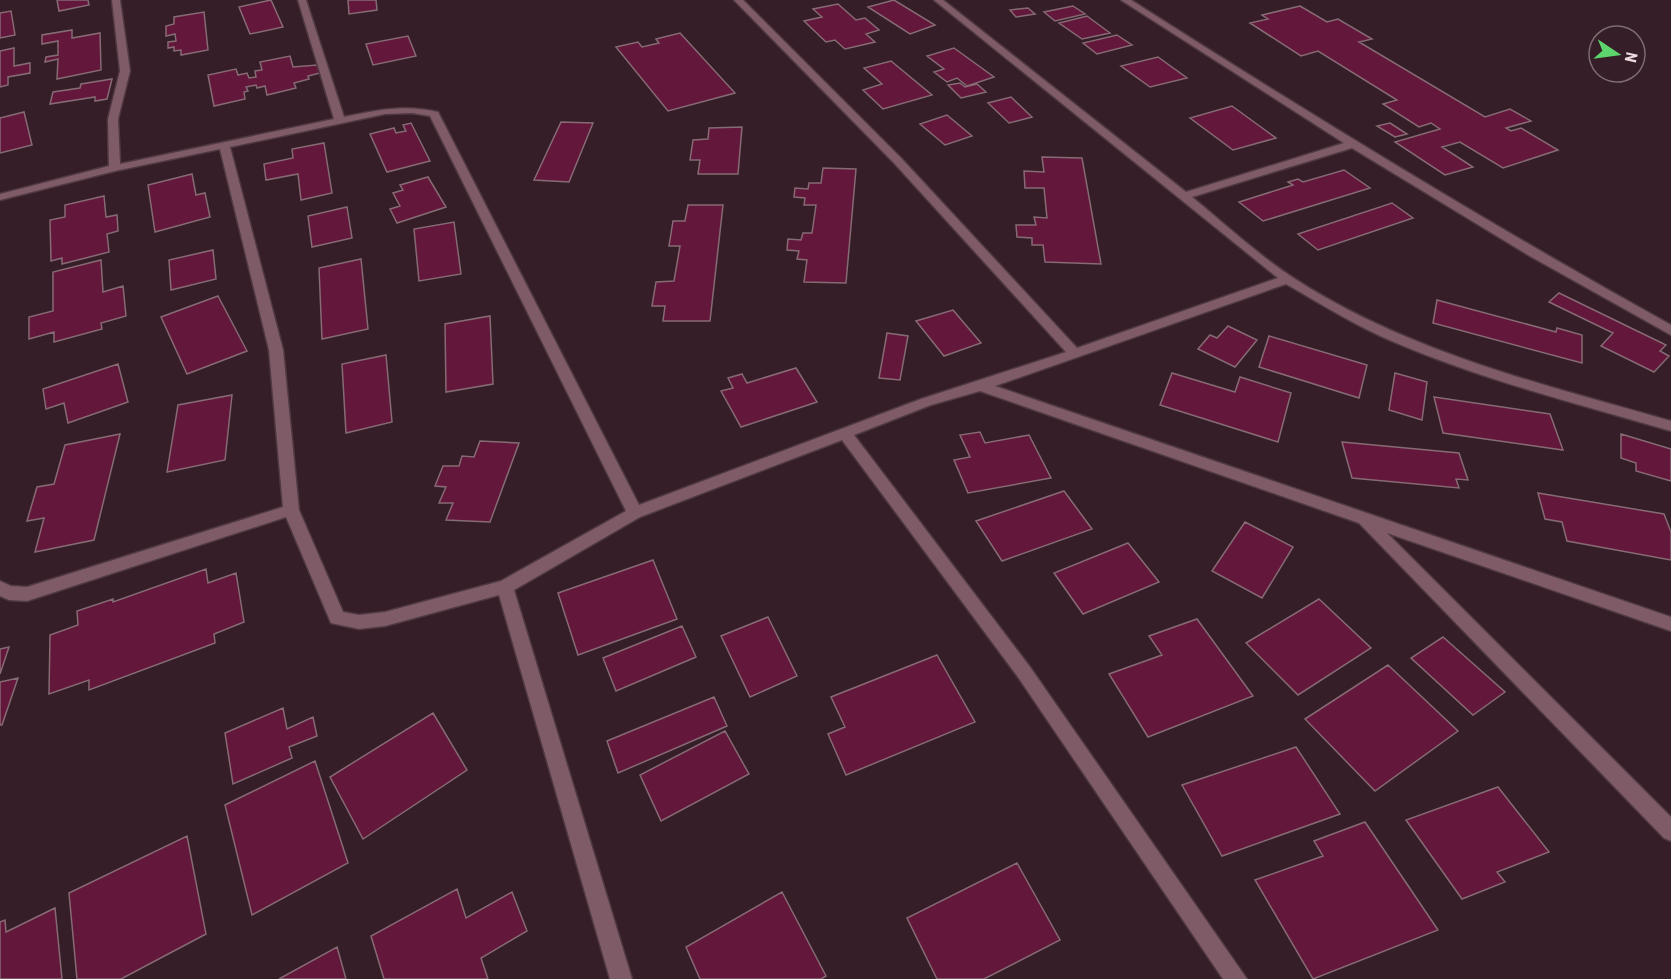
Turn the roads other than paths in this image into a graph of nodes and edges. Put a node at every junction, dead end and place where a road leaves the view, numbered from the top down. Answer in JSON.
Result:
{"nodes":[{"id":1,"x":116,"y":0,"type":"edge"},
{"id":2,"x":302,"y":0,"type":"edge"},
{"id":3,"x":738,"y":0,"type":"edge"},
{"id":4,"x":938,"y":0,"type":"edge"},
{"id":5,"x":1125,"y":0,"type":"edge"},
{"id":6,"x":340,"y":120,"type":"junction"},
{"id":7,"x":224,"y":145,"type":"junction"},
{"id":8,"x":1350,"y":145,"type":"junction"},
{"id":9,"x":114,"y":168,"type":"junction"},
{"id":10,"x":0,"y":196,"type":"edge"},
{"id":11,"x":1185,"y":196,"type":"junction"},
{"id":12,"x":1287,"y":279,"type":"junction"},
{"id":13,"x":1671,"y":331,"type":"edge"},
{"id":14,"x":1075,"y":354,"type":"junction"},
{"id":15,"x":980,"y":386,"type":"junction"},
{"id":16,"x":1671,"y":426,"type":"edge"},
{"id":17,"x":845,"y":434,"type":"junction"},
{"id":18,"x":291,"y":510,"type":"junction"},
{"id":19,"x":635,"y":513,"type":"junction"},
{"id":20,"x":1363,"y":518,"type":"junction"},
{"id":21,"x":505,"y":587,"type":"junction"},
{"id":22,"x":0,"y":588,"type":"edge"},
{"id":23,"x":1671,"y":624,"type":"edge"},
{"id":24,"x":1671,"y":831,"type":"edge"},
{"id":25,"x":621,"y":979,"type":"edge"},
{"id":26,"x":1236,"y":979,"type":"edge"}],
"edges":[{"from":1,"to":9,"type":"street"},
{"from":2,"to":6,"type":"street"},
{"from":3,"to":14,"type":"street"},
{"from":4,"to":11,"type":"street"},
{"from":5,"to":8,"type":"street"},
{"from":6,"to":7,"type":"street"},
{"from":6,"to":19,"type":"street"},
{"from":7,"to":9,"type":"street"},
{"from":7,"to":18,"type":"street"},
{"from":8,"to":11,"type":"street"},
{"from":8,"to":13,"type":"street"},
{"from":9,"to":10,"type":"street"},
{"from":11,"to":12,"type":"street"},
{"from":12,"to":14,"type":"street"},
{"from":12,"to":16,"type":"street"},
{"from":14,"to":15,"type":"street"},
{"from":15,"to":17,"type":"street"},
{"from":15,"to":20,"type":"street"},
{"from":17,"to":19,"type":"street"},
{"from":17,"to":26,"type":"street"},
{"from":18,"to":21,"type":"street"},
{"from":18,"to":22,"type":"street"},
{"from":19,"to":21,"type":"street"},
{"from":20,"to":23,"type":"street"},
{"from":20,"to":24,"type":"street"},
{"from":21,"to":25,"type":"street"}]}
